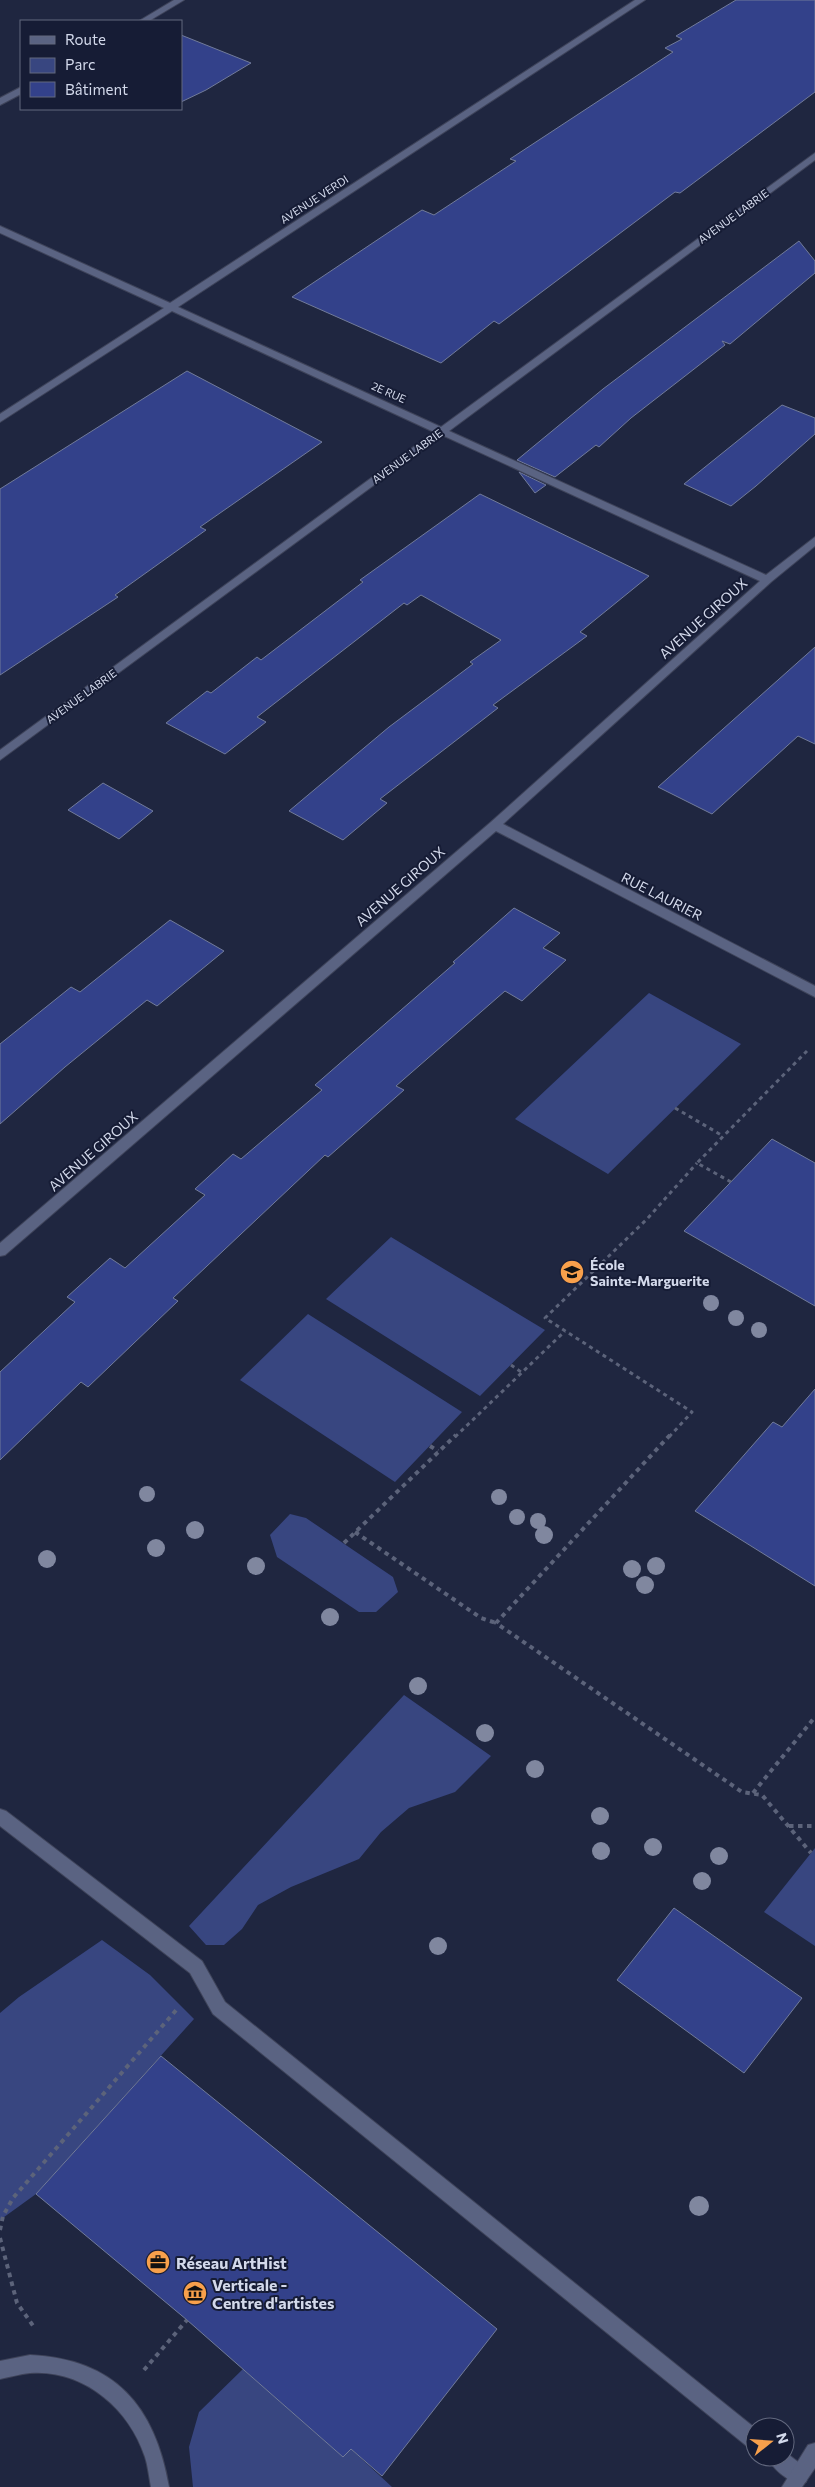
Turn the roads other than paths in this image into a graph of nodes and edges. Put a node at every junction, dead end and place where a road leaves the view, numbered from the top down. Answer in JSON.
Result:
{"nodes":[{"id":1,"x":180,"y":0,"type":"edge"},
{"id":2,"x":641,"y":0,"type":"edge"},
{"id":3,"x":145,"y":20,"type":"edge"},
{"id":4,"x":20,"y":91,"type":"edge"},
{"id":5,"x":0,"y":102,"type":"edge"},
{"id":6,"x":815,"y":156,"type":"edge"},
{"id":7,"x":0,"y":229,"type":"edge"},
{"id":8,"x":171,"y":308,"type":"junction"},
{"id":9,"x":0,"y":419,"type":"edge"},
{"id":10,"x":443,"y":430,"type":"junction"},
{"id":11,"x":815,"y":540,"type":"edge"},
{"id":12,"x":767,"y":580,"type":"junction"},
{"id":13,"x":0,"y":756,"type":"edge"},
{"id":14,"x":495,"y":825,"type":"junction"},
{"id":15,"x":815,"y":992,"type":"edge"},
{"id":16,"x":0,"y":1251,"type":"edge"},
{"id":17,"x":0,"y":1816,"type":"edge"},
{"id":18,"x":0,"y":2370,"type":"edge"},
{"id":19,"x":745,"y":2432,"type":"edge"},
{"id":20,"x":815,"y":2452,"type":"edge"},
{"id":21,"x":784,"y":2467,"type":"edge"},
{"id":22,"x":795,"y":2481,"type":"edge"},
{"id":23,"x":160,"y":2487,"type":"edge"}],
"edges":[{"from":1,"to":3,"type":"street"},
{"from":2,"to":8,"type":"street","name":"AVENUE VERDI"},
{"from":4,"to":5,"type":"street"},
{"from":6,"to":10,"type":"street","name":"AVENUE LABRIE"},
{"from":7,"to":8,"type":"street","name":"2E RUE"},
{"from":8,"to":9,"type":"street","name":"AVENUE VERDI"},
{"from":8,"to":10,"type":"street","name":"2E RUE"},
{"from":10,"to":12,"type":"street","name":"2E RUE"},
{"from":10,"to":13,"type":"street","name":"AVENUE LABRIE"},
{"from":11,"to":12,"type":"street","name":"AVENUE GIROUX"},
{"from":12,"to":14,"type":"street","name":"AVENUE GIROUX"},
{"from":14,"to":15,"type":"street","name":"RUE LAURIER"},
{"from":14,"to":16,"type":"street","name":"AVENUE GIROUX"},
{"from":17,"to":19,"type":"street"},
{"from":18,"to":23,"type":"street"},
{"from":20,"to":22,"type":"street"},
{"from":21,"to":22,"type":"street"}]}
